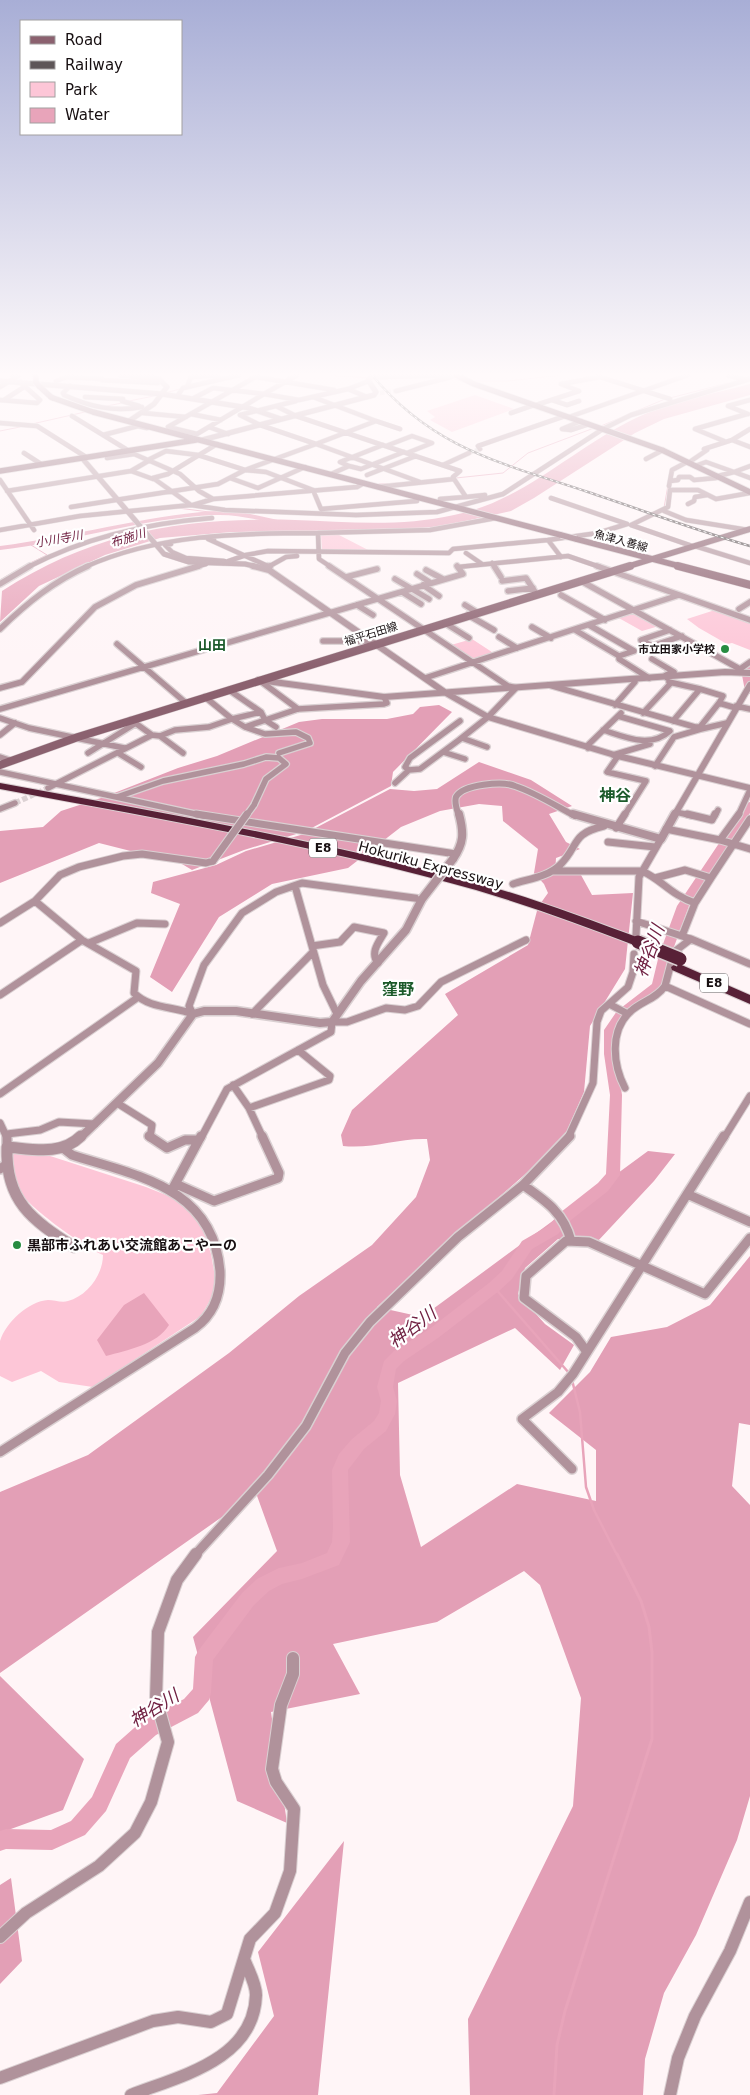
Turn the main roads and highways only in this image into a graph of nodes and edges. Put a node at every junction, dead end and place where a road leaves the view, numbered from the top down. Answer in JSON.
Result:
{"nodes":[{"id":1,"x":326,"y":473,"type":"edge"},
{"id":2,"x":707,"y":473,"type":"edge"},
{"id":3,"x":750,"y":493,"type":"edge"},
{"id":4,"x":749,"y":530,"type":"edge"},
{"id":5,"x":652,"y":559,"type":"junction"},
{"id":6,"x":750,"y":585,"type":"edge"},
{"id":7,"x":0,"y":765,"type":"edge"},
{"id":8,"x":0,"y":786,"type":"edge"},
{"id":9,"x":0,"y":792,"type":"edge"},
{"id":10,"x":636,"y":945,"type":"junction"},
{"id":11,"x":679,"y":963,"type":"junction"},
{"id":12,"x":750,"y":992,"type":"edge"},
{"id":13,"x":750,"y":1000,"type":"edge"}],
"edges":[{"from":1,"to":5,"type":"main road","name":"魚津入善線","bridge":true},
{"from":2,"to":3,"type":"main road"},
{"from":4,"to":5,"type":"main road","name":"福平石田線"},
{"from":5,"to":6,"type":"main road","name":"魚津入善線"},
{"from":5,"to":7,"type":"main road","name":"福平石田線"},
{"from":8,"to":10,"type":"highway","name":"Hokuriku Expressway","number":"E8"},
{"from":9,"to":10,"type":"highway","name":"Hokuriku Expressway","number":"E8"},
{"from":10,"to":11,"type":"highway","name":"Hokuriku Expressway","number":"E8"},
{"from":11,"to":12,"type":"highway","name":"Hokuriku Expressway","number":"E8"},
{"from":11,"to":13,"type":"highway","name":"Hokuriku Expressway","number":"E8"}]}
